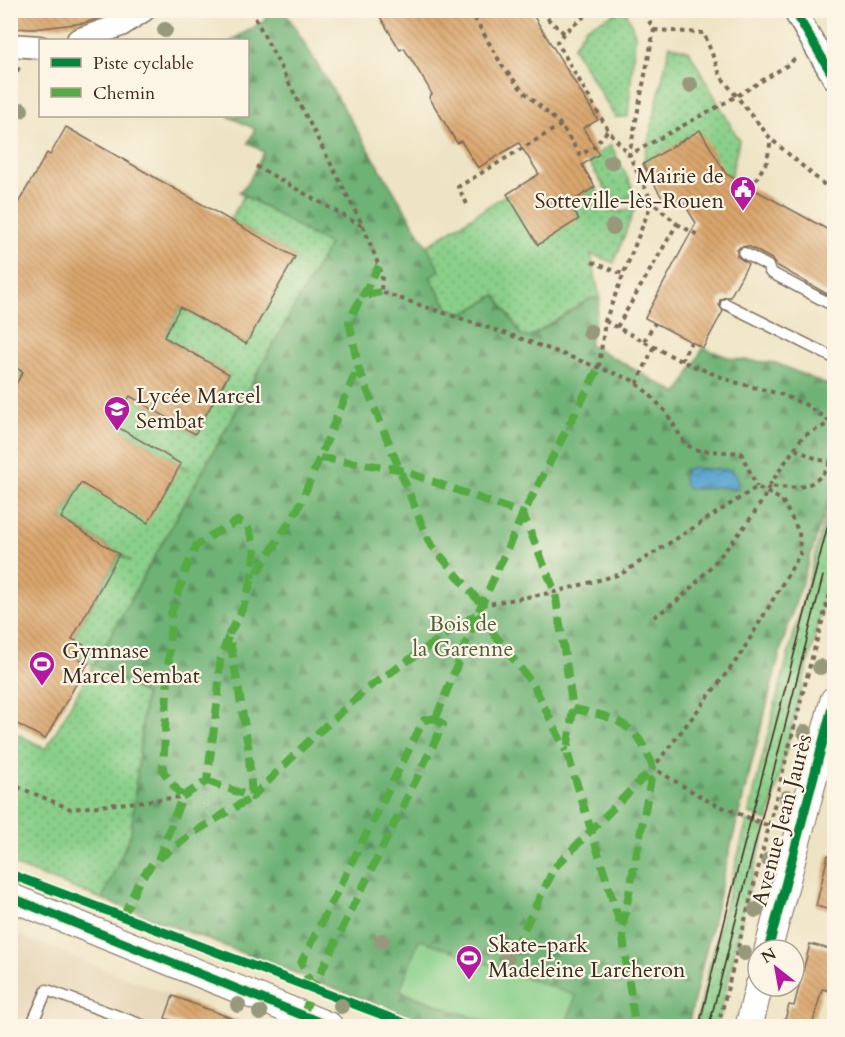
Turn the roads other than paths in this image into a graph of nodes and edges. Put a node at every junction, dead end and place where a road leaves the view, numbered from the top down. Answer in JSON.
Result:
{"nodes":[{"id":1,"x":144,"y":10,"type":"edge"},
{"id":2,"x":794,"y":10,"type":"edge"},
{"id":3,"x":81,"y":39,"type":"edge"},
{"id":4,"x":10,"y":45,"type":"edge"},
{"id":5,"x":39,"y":47,"type":"edge"},
{"id":6,"x":834,"y":78,"type":"edge"},
{"id":7,"x":744,"y":253,"type":"dead end"},
{"id":8,"x":726,"y":303,"type":"dead end"},
{"id":9,"x":834,"y":306,"type":"edge"},
{"id":10,"x":834,"y":358,"type":"edge"},
{"id":11,"x":834,"y":700,"type":"edge"},
{"id":12,"x":10,"y":897,"type":"edge"},
{"id":13,"x":771,"y":938,"type":"edge"},
{"id":14,"x":756,"y":998,"type":"edge"},
{"id":15,"x":31,"y":1026,"type":"edge"},
{"id":16,"x":145,"y":1026,"type":"edge"},
{"id":17,"x":329,"y":1026,"type":"edge"},
{"id":18,"x":749,"y":1026,"type":"edge"}],
"edges":[{"from":1,"to":3,"type":"street"},
{"from":2,"to":6,"type":"street"},
{"from":4,"to":5,"type":"street"},
{"from":7,"to":9,"type":"lane"},
{"from":8,"to":10,"type":"lane"},
{"from":11,"to":13,"type":"street","name":"Avenue Jean Jaurès"},
{"from":12,"to":17,"type":"street"},
{"from":14,"to":18,"type":"street"},
{"from":15,"to":16,"type":"lane"}]}
